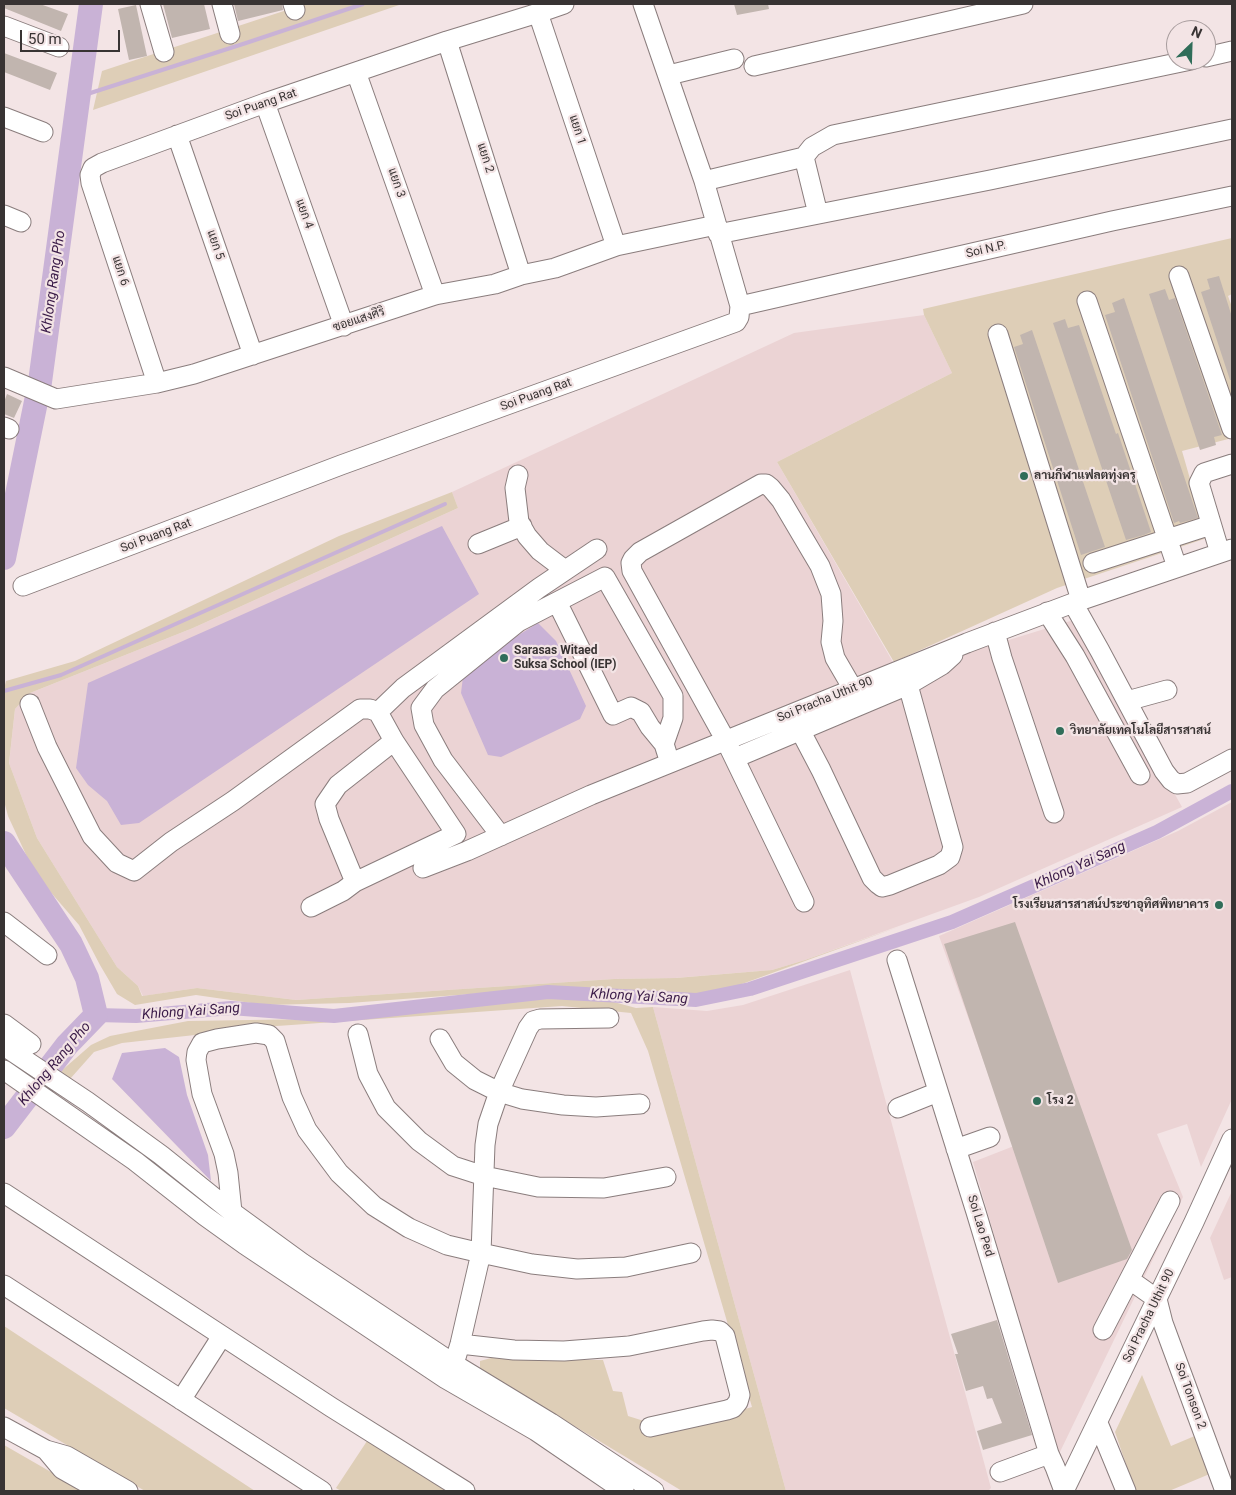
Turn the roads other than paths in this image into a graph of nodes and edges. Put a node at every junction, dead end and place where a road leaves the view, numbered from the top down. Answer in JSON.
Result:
{"nodes":[{"id":1,"x":150,"y":4,"type":"edge"},
{"id":2,"x":222,"y":4,"type":"edge"},
{"id":3,"x":564,"y":4,"type":"edge"},
{"id":4,"x":643,"y":4,"type":"edge"},
{"id":5,"x":1024,"y":4,"type":"edge"},
{"id":6,"x":538,"y":14,"type":"junction"},
{"id":7,"x":4,"y":26,"type":"edge"},
{"id":8,"x":230,"y":34,"type":"dead end"},
{"id":9,"x":447,"y":40,"type":"junction"},
{"id":10,"x":59,"y":47,"type":"dead end"},
{"id":11,"x":164,"y":52,"type":"dead end"},
{"id":12,"x":1232,"y":52,"type":"edge"},
{"id":13,"x":1216,"y":55,"type":"edge"},
{"id":14,"x":734,"y":59,"type":"dead end"},
{"id":15,"x":1166,"y":65,"type":"edge"},
{"id":16,"x":754,"y":66,"type":"dead end"},
{"id":17,"x":356,"y":72,"type":"junction"},
{"id":18,"x":669,"y":75,"type":"junction"},
{"id":19,"x":265,"y":103,"type":"junction"},
{"id":20,"x":4,"y":117,"type":"edge"},
{"id":21,"x":1232,"y":129,"type":"edge"},
{"id":22,"x":43,"y":132,"type":"dead end"},
{"id":23,"x":177,"y":135,"type":"junction"},
{"id":24,"x":804,"y":157,"type":"junction"},
{"id":25,"x":102,"y":163,"type":"joint"},
{"id":26,"x":704,"y":181,"type":"junction"},
{"id":27,"x":1232,"y":196,"type":"edge"},
{"id":28,"x":818,"y":214,"type":"junction"},
{"id":29,"x":717,"y":229,"type":"junction"},
{"id":30,"x":616,"y":246,"type":"junction"},
{"id":31,"x":521,"y":275,"type":"junction"},
{"id":32,"x":1179,"y":276,"type":"dead end"},
{"id":33,"x":435,"y":295,"type":"junction"},
{"id":34,"x":1087,"y":301,"type":"dead end"},
{"id":35,"x":740,"y":306,"type":"junction"},
{"id":36,"x":344,"y":326,"type":"junction"},
{"id":37,"x":998,"y":334,"type":"dead end"},
{"id":38,"x":253,"y":355,"type":"junction"},
{"id":39,"x":4,"y":377,"type":"edge"},
{"id":40,"x":158,"y":383,"type":"junction"},
{"id":41,"x":1232,"y":429,"type":"edge"},
{"id":42,"x":1232,"y":464,"type":"edge"},
{"id":43,"x":518,"y":475,"type":"dead end"},
{"id":44,"x":1211,"y":525,"type":"junction"},
{"id":45,"x":522,"y":526,"type":"junction"},
{"id":46,"x":1167,"y":539,"type":"junction"},
{"id":47,"x":478,"y":544,"type":"dead end"},
{"id":48,"x":597,"y":549,"type":"dead end"},
{"id":49,"x":1226,"y":551,"type":"edge"},
{"id":50,"x":1093,"y":563,"type":"dead end"},
{"id":51,"x":1177,"y":567,"type":"junction"},
{"id":52,"x":564,"y":570,"type":"junction"},
{"id":53,"x":23,"y":586,"type":"dead end"},
{"id":54,"x":1077,"y":601,"type":"junction"},
{"id":55,"x":557,"y":602,"type":"junction"},
{"id":56,"x":1047,"y":612,"type":"junction"},
{"id":57,"x":997,"y":638,"type":"junction"},
{"id":58,"x":967,"y":643,"type":"junction"},
{"id":59,"x":942,"y":665,"type":"junction"},
{"id":60,"x":908,"y":685,"type":"junction"},
{"id":61,"x":853,"y":688,"type":"junction"},
{"id":62,"x":1166,"y":690,"type":"dead end"},
{"id":63,"x":1127,"y":701,"type":"junction"},
{"id":64,"x":30,"y":704,"type":"dead end"},
{"id":65,"x":378,"y":712,"type":"junction"},
{"id":66,"x":800,"y":730,"type":"junction"},
{"id":67,"x":394,"y":741,"type":"junction"},
{"id":68,"x":726,"y":741,"type":"junction"},
{"id":69,"x":664,"y":744,"type":"junction"},
{"id":70,"x":734,"y":758,"type":"junction"},
{"id":71,"x":1232,"y":760,"type":"edge"},
{"id":72,"x":670,"y":763,"type":"junction"},
{"id":73,"x":1140,"y":775,"type":"dead end"},
{"id":74,"x":1054,"y":813,"type":"dead end"},
{"id":75,"x":456,"y":834,"type":"junction"},
{"id":76,"x":500,"y":836,"type":"junction"},
{"id":77,"x":467,"y":851,"type":"junction"},
{"id":78,"x":423,"y":868,"type":"dead end"},
{"id":79,"x":355,"y":882,"type":"junction"},
{"id":80,"x":804,"y":902,"type":"dead end"},
{"id":81,"x":311,"y":907,"type":"dead end"},
{"id":82,"x":4,"y":922,"type":"edge"},
{"id":83,"x":47,"y":955,"type":"dead end"},
{"id":84,"x":897,"y":960,"type":"dead end"},
{"id":85,"x":609,"y":1018,"type":"dead end"},
{"id":86,"x":4,"y":1024,"type":"edge"},
{"id":87,"x":358,"y":1034,"type":"dead end"},
{"id":88,"x":440,"y":1039,"type":"dead end"},
{"id":89,"x":31,"y":1044,"type":"dead end"},
{"id":90,"x":8,"y":1048,"type":"edge"},
{"id":91,"x":4,"y":1070,"type":"edge"},
{"id":92,"x":499,"y":1092,"type":"junction"},
{"id":93,"x":938,"y":1092,"type":"junction"},
{"id":94,"x":640,"y":1104,"type":"dead end"},
{"id":95,"x":898,"y":1108,"type":"dead end"},
{"id":96,"x":990,"y":1137,"type":"dead end"},
{"id":97,"x":1232,"y":1139,"type":"edge"},
{"id":98,"x":956,"y":1149,"type":"junction"},
{"id":99,"x":484,"y":1176,"type":"junction"},
{"id":100,"x":666,"y":1177,"type":"dead end"},
{"id":101,"x":4,"y":1193,"type":"edge"},
{"id":102,"x":1170,"y":1201,"type":"dead end"},
{"id":103,"x":232,"y":1212,"type":"junction"},
{"id":104,"x":481,"y":1253,"type":"junction"},
{"id":105,"x":691,"y":1253,"type":"dead end"},
{"id":106,"x":1130,"y":1280,"type":"junction"},
{"id":107,"x":4,"y":1285,"type":"edge"},
{"id":108,"x":1157,"y":1299,"type":"junction"},
{"id":109,"x":1103,"y":1330,"type":"dead end"},
{"id":110,"x":222,"y":1336,"type":"junction"},
{"id":111,"x":460,"y":1344,"type":"junction"},
{"id":112,"x":450,"y":1371,"type":"junction"},
{"id":113,"x":181,"y":1400,"type":"junction"},
{"id":114,"x":1098,"y":1423,"type":"junction"},
{"id":115,"x":4,"y":1427,"type":"edge"},
{"id":116,"x":650,"y":1427,"type":"dead end"},
{"id":117,"x":46,"y":1450,"type":"junction"},
{"id":118,"x":1048,"y":1454,"type":"junction"},
{"id":119,"x":1000,"y":1472,"type":"dead end"},
{"id":120,"x":1067,"y":1489,"type":"edge"},
{"id":121,"x":101,"y":1491,"type":"edge"},
{"id":122,"x":128,"y":1491,"type":"edge"},
{"id":123,"x":322,"y":1491,"type":"edge"},
{"id":124,"x":466,"y":1491,"type":"edge"},
{"id":125,"x":624,"y":1491,"type":"edge"},
{"id":126,"x":654,"y":1491,"type":"edge"},
{"id":127,"x":1126,"y":1491,"type":"edge"},
{"id":128,"x":1225,"y":1491,"type":"edge"}],
"edges":[{"from":1,"to":11,"type":"street"},
{"from":2,"to":8,"type":"street"},
{"from":3,"to":6,"type":"street","name":"Soi Puang Rat"},
{"from":4,"to":18,"type":"street"},
{"from":5,"to":16,"type":"street"},
{"from":6,"to":9,"type":"street","name":"Soi Puang Rat"},
{"from":6,"to":30,"type":"street","name":"แยก 1"},
{"from":7,"to":10,"type":"street"},
{"from":9,"to":17,"type":"street","name":"Soi Puang Rat"},
{"from":9,"to":31,"type":"street","name":"แยก 2"},
{"from":12,"to":13,"type":"street"},
{"from":14,"to":18,"type":"street"},
{"from":15,"to":24,"type":"street"},
{"from":17,"to":19,"type":"street","name":"Soi Puang Rat"},
{"from":17,"to":33,"type":"street","name":"แยก 3"},
{"from":18,"to":26,"type":"street"},
{"from":19,"to":23,"type":"street","name":"Soi Puang Rat"},
{"from":19,"to":36,"type":"street","name":"แยก 4"},
{"from":20,"to":22,"type":"street"},
{"from":21,"to":28,"type":"street","name":"ซอยแสงศิริ"},
{"from":23,"to":25,"type":"street","name":"Soi Puang Rat"},
{"from":23,"to":38,"type":"street","name":"แยก 5"},
{"from":24,"to":26,"type":"street"},
{"from":24,"to":28,"type":"street"},
{"from":25,"to":40,"type":"street","name":"แยก 6"},
{"from":26,"to":29,"type":"street"},
{"from":27,"to":35,"type":"street","name":"Soi N.P."},
{"from":28,"to":29,"type":"street","name":"ซอยแสงศิริ"},
{"from":29,"to":30,"type":"street","name":"ซอยแสงศิริ"},
{"from":29,"to":35,"type":"street"},
{"from":30,"to":31,"type":"street","name":"ซอยแสงศิริ"},
{"from":31,"to":33,"type":"street","name":"ซอยแสงศิริ"},
{"from":32,"to":41,"type":"street"},
{"from":33,"to":36,"type":"street","name":"ซอยแสงศิริ"},
{"from":34,"to":46,"type":"street"},
{"from":35,"to":53,"type":"street","name":"Soi Puang Rat"},
{"from":36,"to":38,"type":"street","name":"ซอยแสงศิริ"},
{"from":37,"to":54,"type":"street"},
{"from":38,"to":40,"type":"street","name":"ซอยแสงศิริ"},
{"from":39,"to":40,"type":"street","name":"ซอยแสงศิริ"},
{"from":42,"to":44,"type":"street"},
{"from":43,"to":45,"type":"street"},
{"from":44,"to":46,"type":"street"},
{"from":44,"to":49,"type":"street"},
{"from":45,"to":47,"type":"street"},
{"from":45,"to":52,"type":"street"},
{"from":46,"to":50,"type":"street"},
{"from":46,"to":51,"type":"street"},
{"from":48,"to":52,"type":"street"},
{"from":49,"to":51,"type":"street","name":"Soi Pracha Uthit 90"},
{"from":51,"to":54,"type":"street","name":"Soi Pracha Uthit 90"},
{"from":52,"to":65,"type":"street"},
{"from":54,"to":56,"type":"street","name":"Soi Pracha Uthit 90"},
{"from":54,"to":63,"type":"street"},
{"from":55,"to":69,"type":"street"},
{"from":55,"to":69,"type":"street"},
{"from":55,"to":76,"type":"street"},
{"from":56,"to":57,"type":"street","name":"Soi Pracha Uthit 90"},
{"from":56,"to":73,"type":"street"},
{"from":57,"to":58,"type":"street","name":"Soi Pracha Uthit 90"},
{"from":57,"to":59,"type":"street"},
{"from":57,"to":74,"type":"street"},
{"from":58,"to":59,"type":"street"},
{"from":58,"to":61,"type":"street","name":"Soi Pracha Uthit 90"},
{"from":59,"to":60,"type":"street"},
{"from":60,"to":66,"type":"street"},
{"from":60,"to":66,"type":"street"},
{"from":61,"to":68,"type":"street","name":"Soi Pracha Uthit 90"},
{"from":61,"to":68,"type":"street"},
{"from":62,"to":63,"type":"street"},
{"from":63,"to":71,"type":"street"},
{"from":64,"to":65,"type":"street"},
{"from":65,"to":67,"type":"street"},
{"from":66,"to":70,"type":"street"},
{"from":67,"to":75,"type":"street"},
{"from":67,"to":79,"type":"street"},
{"from":68,"to":70,"type":"street"},
{"from":68,"to":72,"type":"street","name":"Soi Pracha Uthit 90"},
{"from":69,"to":72,"type":"street"},
{"from":70,"to":80,"type":"street"},
{"from":72,"to":76,"type":"street","name":"Soi Pracha Uthit 90"},
{"from":75,"to":77,"type":"street"},
{"from":75,"to":79,"type":"street"},
{"from":76,"to":77,"type":"street","name":"Soi Pracha Uthit 90"},
{"from":77,"to":78,"type":"street","name":"Soi Pracha Uthit 90"},
{"from":79,"to":81,"type":"street"},
{"from":82,"to":83,"type":"street"},
{"from":84,"to":93,"type":"street","name":"Soi Lao Ped"},
{"from":85,"to":92,"type":"street"},
{"from":86,"to":89,"type":"street"},
{"from":87,"to":99,"type":"street"},
{"from":88,"to":92,"type":"street"},
{"from":90,"to":103,"type":"street"},
{"from":91,"to":112,"type":"street"},
{"from":92,"to":94,"type":"street"},
{"from":92,"to":99,"type":"street"},
{"from":93,"to":95,"type":"street"},
{"from":93,"to":98,"type":"street","name":"Soi Lao Ped"},
{"from":96,"to":98,"type":"street"},
{"from":97,"to":108,"type":"street","name":"Soi Pracha Uthit 90"},
{"from":98,"to":118,"type":"street","name":"Soi Lao Ped"},
{"from":99,"to":100,"type":"street"},
{"from":99,"to":104,"type":"street"},
{"from":101,"to":110,"type":"street"},
{"from":102,"to":106,"type":"street"},
{"from":103,"to":104,"type":"street"},
{"from":103,"to":112,"type":"street"},
{"from":104,"to":105,"type":"street"},
{"from":104,"to":111,"type":"street"},
{"from":106,"to":108,"type":"street"},
{"from":106,"to":109,"type":"street"},
{"from":107,"to":113,"type":"street"},
{"from":108,"to":114,"type":"street","name":"Soi Pracha Uthit 90"},
{"from":108,"to":128,"type":"street","name":"Soi Tonson 2"},
{"from":110,"to":113,"type":"street"},
{"from":110,"to":124,"type":"street"},
{"from":111,"to":112,"type":"street"},
{"from":111,"to":116,"type":"street"},
{"from":112,"to":125,"type":"street"},
{"from":112,"to":126,"type":"street"},
{"from":113,"to":123,"type":"street"},
{"from":114,"to":120,"type":"street","name":"Soi Pracha Uthit 90"},
{"from":114,"to":127,"type":"street"},
{"from":115,"to":117,"type":"street"},
{"from":117,"to":121,"type":"street"},
{"from":117,"to":122,"type":"street"},
{"from":118,"to":119,"type":"street"},
{"from":118,"to":120,"type":"street","name":"Soi Lao Ped"}]}
